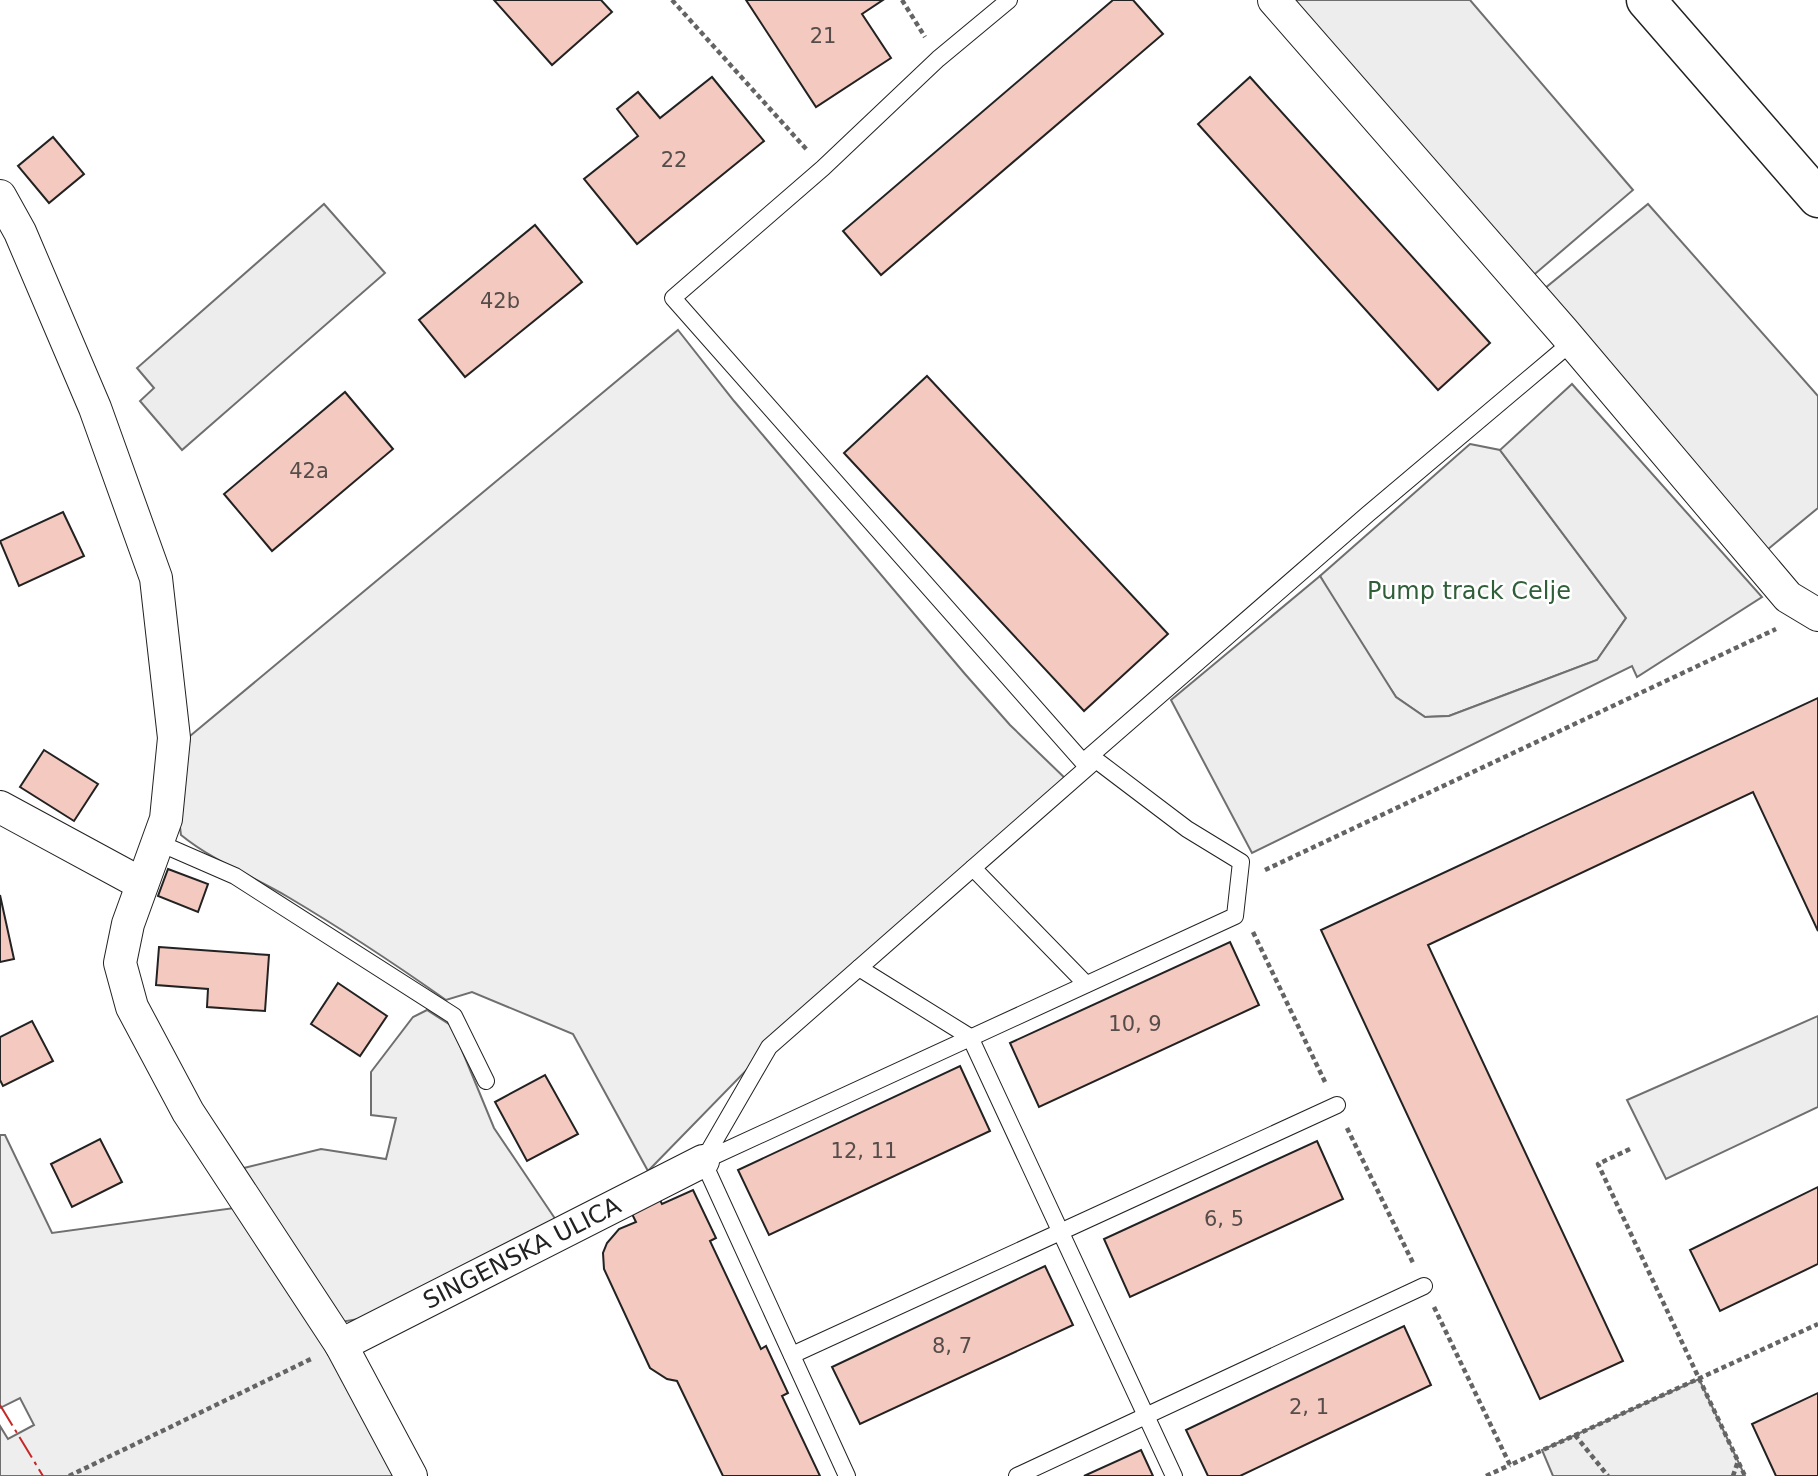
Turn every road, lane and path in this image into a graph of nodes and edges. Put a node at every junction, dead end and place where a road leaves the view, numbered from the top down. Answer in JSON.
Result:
{"nodes":[{"id":1,"x":672,"y":0,"type":"edge"},
{"id":2,"x":902,"y":0,"type":"edge"},
{"id":3,"x":1009,"y":0,"type":"edge"},
{"id":4,"x":1274,"y":0,"type":"edge"},
{"id":5,"x":1646,"y":0,"type":"edge"},
{"id":6,"x":938,"y":59,"type":"junction"},
{"id":7,"x":823,"y":168,"type":"junction"},
{"id":8,"x":0,"y":196,"type":"edge"},
{"id":9,"x":1818,"y":198,"type":"edge"},
{"id":10,"x":1572,"y":342,"type":"junction"},
{"id":11,"x":1818,"y":615,"type":"edge"},
{"id":12,"x":1786,"y":624,"type":"dead end"},
{"id":13,"x":0,"y":807,"type":"edge"},
{"id":14,"x":157,"y":842,"type":"junction"},
{"id":15,"x":972,"y":868,"type":"junction"},
{"id":16,"x":1262,"y":872,"type":"dead end"},
{"id":17,"x":142,"y":884,"type":"junction"},
{"id":18,"x":1247,"y":920,"type":"dead end"},
{"id":19,"x":859,"y":968,"type":"junction"},
{"id":20,"x":1086,"y":984,"type":"junction"},
{"id":21,"x":970,"y":1037,"type":"junction"},
{"id":22,"x":486,"y":1081,"type":"dead end"},
{"id":23,"x":1337,"y":1105,"type":"junction"},
{"id":24,"x":1630,"y":1149,"type":"dead end"},
{"id":25,"x":702,"y":1161,"type":"junction"},
{"id":26,"x":1062,"y":1231,"type":"junction"},
{"id":27,"x":1424,"y":1286,"type":"junction"},
{"id":28,"x":1818,"y":1324,"type":"edge"},
{"id":29,"x":341,"y":1345,"type":"junction"},
{"id":30,"x":792,"y":1356,"type":"junction"},
{"id":31,"x":1699,"y":1379,"type":"junction"},
{"id":32,"x":1147,"y":1415,"type":"junction"},
{"id":33,"x":1575,"y":1435,"type":"junction"},
{"id":34,"x":1738,"y":1461,"type":"junction"},
{"id":35,"x":1510,"y":1465,"type":"junction"},
{"id":36,"x":69,"y":1476,"type":"edge"},
{"id":37,"x":411,"y":1476,"type":"edge"},
{"id":38,"x":847,"y":1476,"type":"edge"},
{"id":39,"x":1017,"y":1476,"type":"edge"},
{"id":40,"x":1174,"y":1476,"type":"edge"},
{"id":41,"x":1486,"y":1476,"type":"edge"},
{"id":42,"x":1608,"y":1476,"type":"edge"},
{"id":43,"x":1733,"y":1476,"type":"edge"},
{"id":44,"x":1745,"y":1476,"type":"edge"}],
"edges":[{"from":1,"to":7,"type":"path"},
{"from":2,"to":6,"type":"path"},
{"from":3,"to":6,"type":"lane"},
{"from":4,"to":10,"type":"street"},
{"from":5,"to":9,"type":"street"},
{"from":6,"to":7,"type":"lane"},
{"from":7,"to":10,"type":"lane"},
{"from":8,"to":14,"type":"street"},
{"from":10,"to":11,"type":"street"},
{"from":12,"to":16,"type":"path"},
{"from":13,"to":17,"type":"street"},
{"from":14,"to":17,"type":"street"},
{"from":14,"to":22,"type":"lane"},
{"from":15,"to":19,"type":"lane"},
{"from":15,"to":20,"type":"lane"},
{"from":15,"to":20,"type":"lane"},
{"from":17,"to":29,"type":"street"},
{"from":18,"to":23,"type":"path"},
{"from":19,"to":21,"type":"lane"},
{"from":19,"to":25,"type":"lane"},
{"from":20,"to":21,"type":"lane"},
{"from":21,"to":25,"type":"lane"},
{"from":21,"to":26,"type":"lane"},
{"from":23,"to":26,"type":"lane"},
{"from":23,"to":27,"type":"path"},
{"from":24,"to":31,"type":"path"},
{"from":25,"to":29,"type":"street","name":"SINGENSKA ULICA"},
{"from":25,"to":30,"type":"lane"},
{"from":26,"to":30,"type":"lane"},
{"from":26,"to":32,"type":"lane"},
{"from":27,"to":32,"type":"lane"},
{"from":27,"to":35,"type":"path"},
{"from":28,"to":31,"type":"path"},
{"from":29,"to":36,"type":"path"},
{"from":29,"to":37,"type":"street"},
{"from":30,"to":38,"type":"lane"},
{"from":31,"to":33,"type":"path"},
{"from":31,"to":34,"type":"path"},
{"from":32,"to":39,"type":"lane"},
{"from":32,"to":40,"type":"lane"},
{"from":33,"to":35,"type":"path"},
{"from":33,"to":42,"type":"path"},
{"from":34,"to":43,"type":"path"},
{"from":34,"to":44,"type":"path"},
{"from":35,"to":41,"type":"path"}]}
